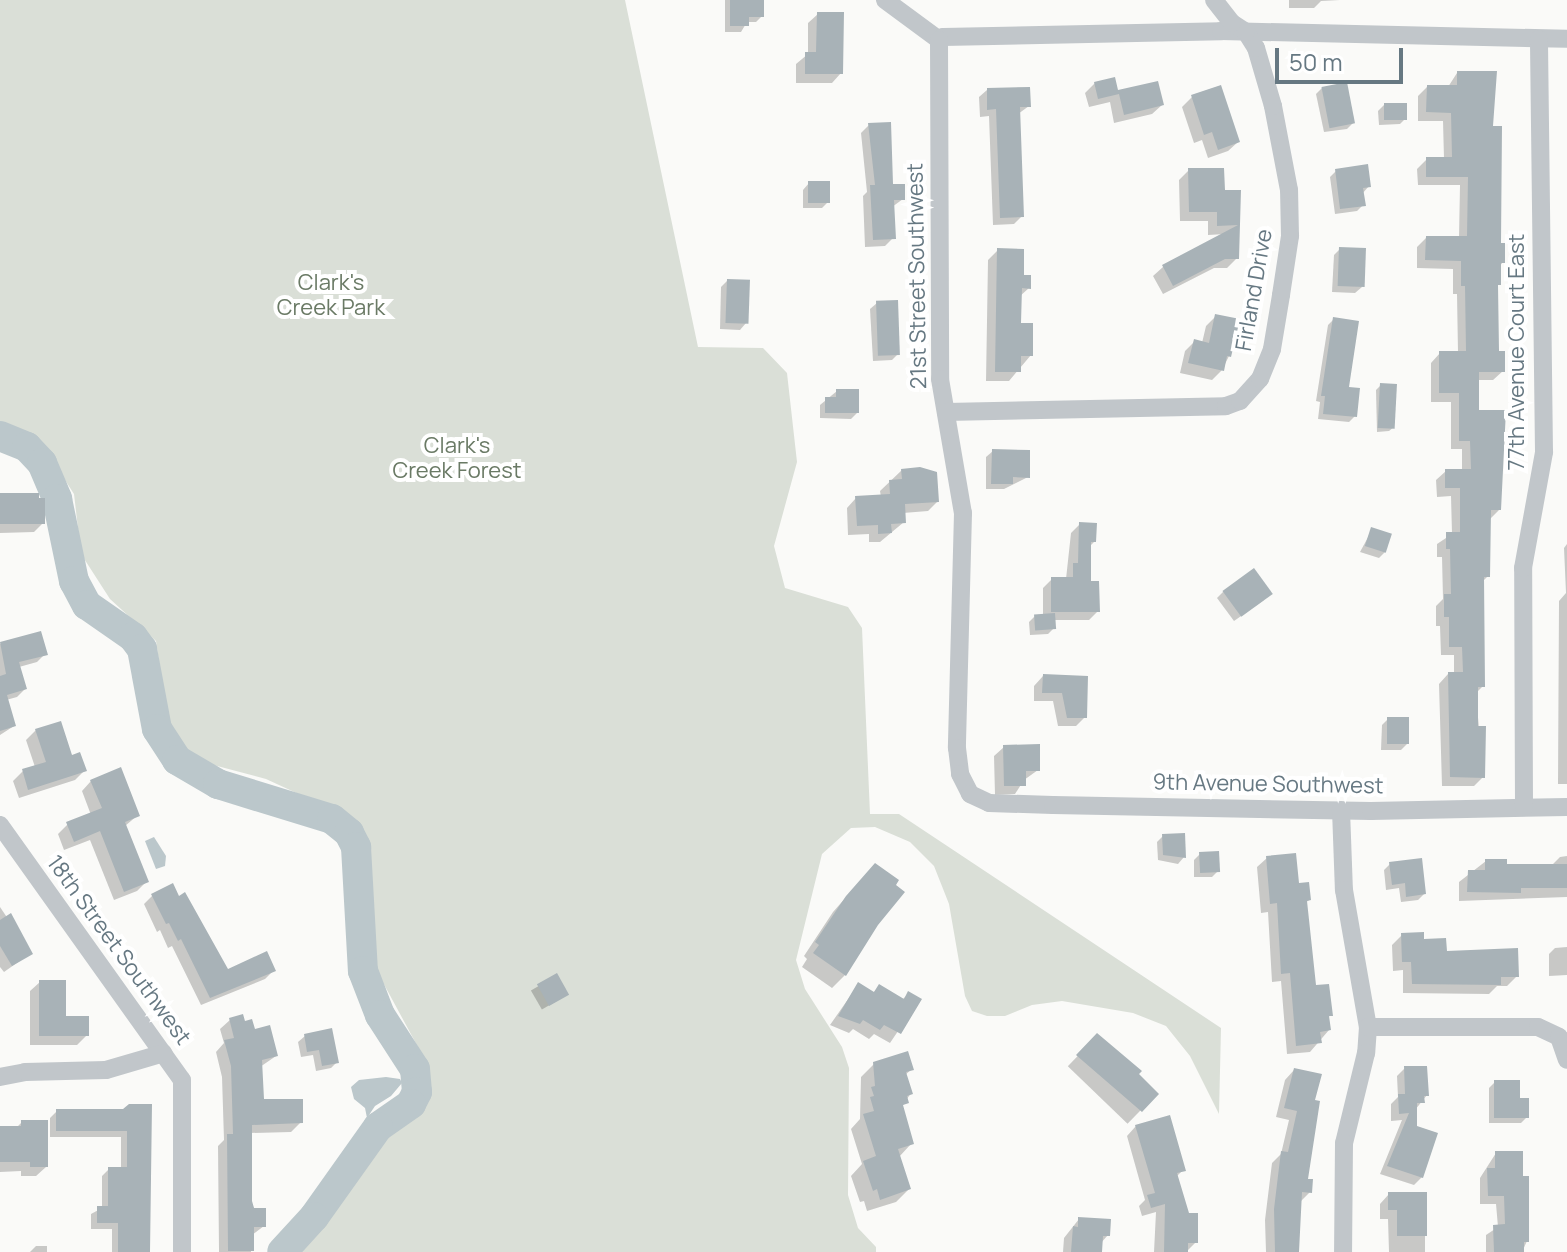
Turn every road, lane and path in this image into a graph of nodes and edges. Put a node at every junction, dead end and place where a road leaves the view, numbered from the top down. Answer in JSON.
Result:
{"nodes":[{"id":1,"x":885,"y":0,"type":"edge"},
{"id":2,"x":1214,"y":0,"type":"edge"},
{"id":3,"x":1246,"y":32,"type":"junction"},
{"id":4,"x":1539,"y":39,"type":"junction"},
{"id":5,"x":1567,"y":39,"type":"edge"},
{"id":6,"x":939,"y":40,"type":"junction"},
{"id":7,"x":946,"y":412,"type":"junction"},
{"id":8,"x":970,"y":794,"type":"joint"},
{"id":9,"x":1524,"y":807,"type":"junction"},
{"id":10,"x":1567,"y":807,"type":"edge"},
{"id":11,"x":1341,"y":810,"type":"junction"},
{"id":12,"x":0,"y":825,"type":"edge"},
{"id":13,"x":1368,"y":1027,"type":"junction"},
{"id":14,"x":1565,"y":1051,"type":"edge"},
{"id":15,"x":164,"y":1053,"type":"junction"},
{"id":16,"x":0,"y":1077,"type":"edge"},
{"id":17,"x":182,"y":1252,"type":"edge"},
{"id":18,"x":1343,"y":1252,"type":"edge"}],
"edges":[{"from":1,"to":6,"type":"street"},
{"from":2,"to":3,"type":"street","name":"Firland Drive"},
{"from":3,"to":4,"type":"street"},
{"from":3,"to":6,"type":"street"},
{"from":3,"to":7,"type":"street","name":"Firland Drive"},
{"from":4,"to":5,"type":"street"},
{"from":4,"to":9,"type":"street","name":"77th Avenue Court East"},
{"from":6,"to":7,"type":"street","name":"21st Street Southwest"},
{"from":7,"to":8,"type":"street","name":"21st Street Southwest"},
{"from":8,"to":11,"type":"street","name":"9th Avenue Southwest"},
{"from":9,"to":10,"type":"street","name":"9th Avenue Southwest"},
{"from":9,"to":11,"type":"street","name":"9th Avenue Southwest"},
{"from":11,"to":13,"type":"street"},
{"from":12,"to":15,"type":"street","name":"18th Street Southwest"},
{"from":13,"to":14,"type":"street"},
{"from":13,"to":18,"type":"street"},
{"from":15,"to":16,"type":"street"},
{"from":15,"to":17,"type":"street","name":"18th Street Southwest"}]}
